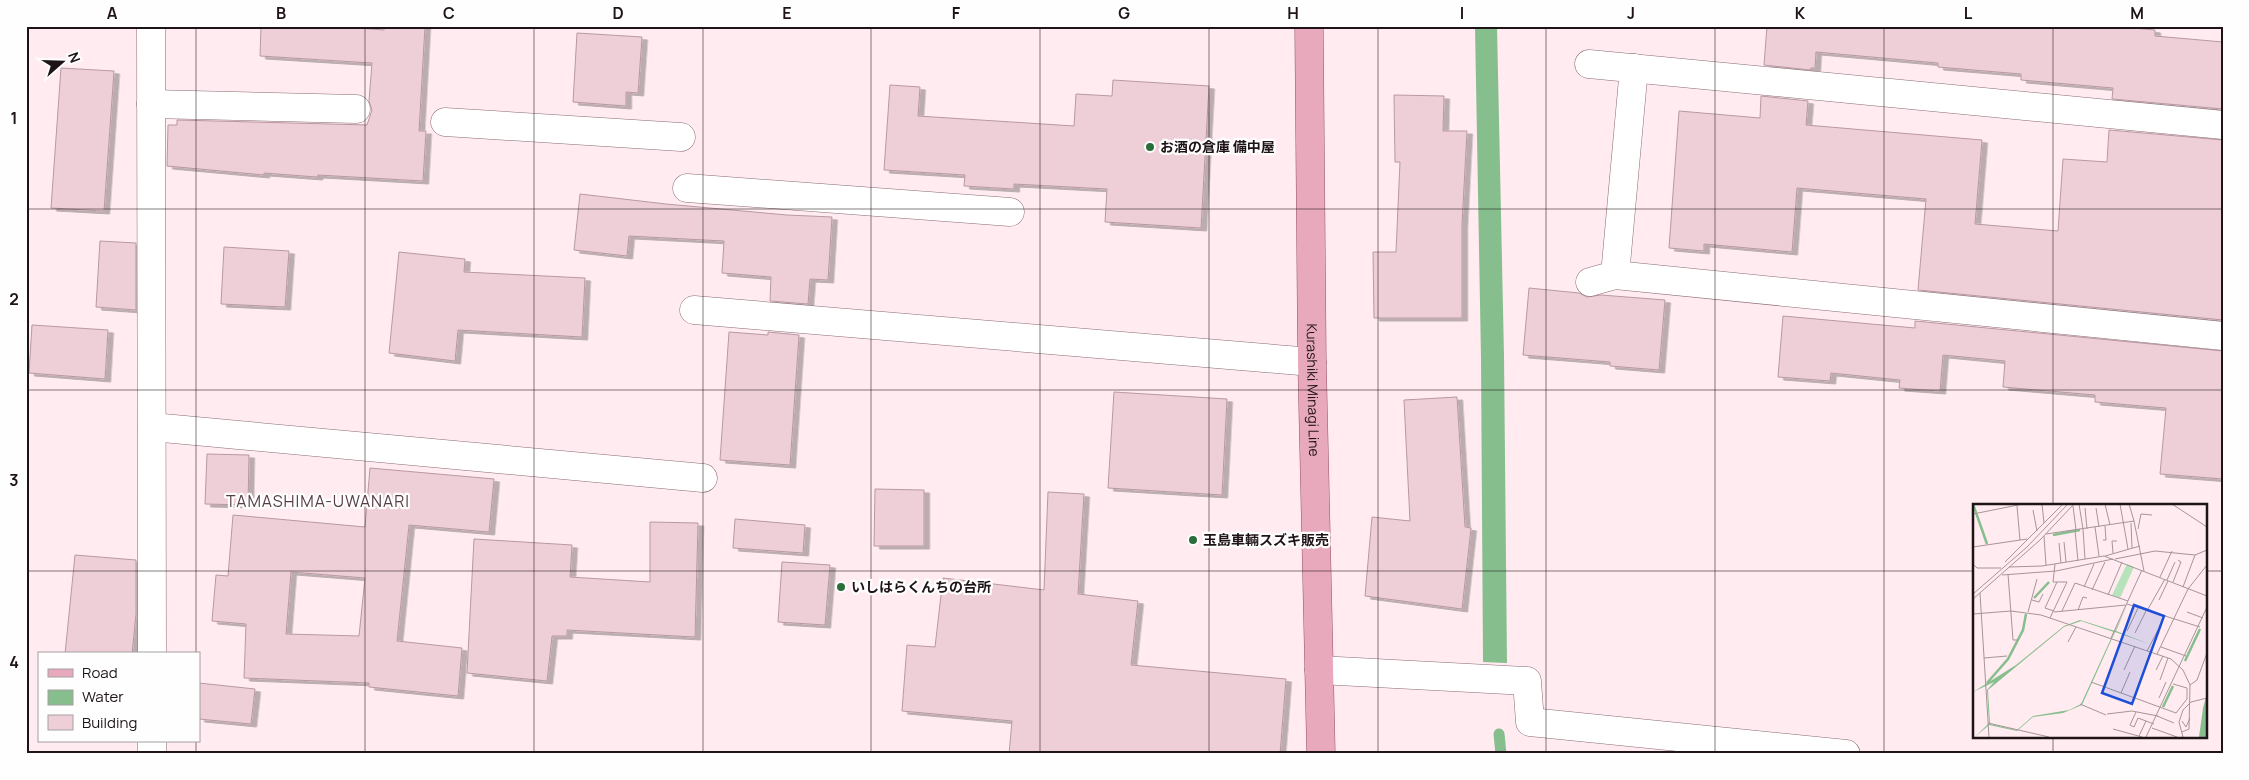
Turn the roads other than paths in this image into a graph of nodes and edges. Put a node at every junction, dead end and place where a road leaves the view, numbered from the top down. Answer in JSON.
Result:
{"nodes":[{"id":1,"x":151,"y":26,"type":"edge"},
{"id":2,"x":1309,"y":26,"type":"edge"},
{"id":3,"x":1589,"y":64,"type":"dead end"},
{"id":4,"x":1634,"y":68,"type":"junction"},
{"id":5,"x":151,"y":104,"type":"junction"},
{"id":6,"x":356,"y":109,"type":"dead end"},
{"id":7,"x":444,"y":122,"type":"dead end"},
{"id":8,"x":2223,"y":125,"type":"edge"},
{"id":9,"x":682,"y":137,"type":"dead end"},
{"id":10,"x":687,"y":188,"type":"dead end"},
{"id":11,"x":1010,"y":212,"type":"dead end"},
{"id":12,"x":694,"y":310,"type":"dead end"},
{"id":13,"x":2223,"y":336,"type":"edge"},
{"id":14,"x":1312,"y":362,"type":"junction"},
{"id":15,"x":152,"y":427,"type":"junction"},
{"id":16,"x":703,"y":478,"type":"dead end"},
{"id":17,"x":152,"y":652,"type":"edge"},
{"id":18,"x":1319,"y":670,"type":"junction"},
{"id":19,"x":1321,"y":754,"type":"edge"},
{"id":20,"x":1846,"y":754,"type":"edge"}],
"edges":[{"from":1,"to":5,"type":"street"},
{"from":2,"to":14,"type":"main road","name":"Kurashiki Minagi Line"},
{"from":3,"to":4,"type":"street"},
{"from":4,"to":8,"type":"street"},
{"from":4,"to":13,"type":"street"},
{"from":5,"to":6,"type":"street"},
{"from":5,"to":15,"type":"street"},
{"from":7,"to":9,"type":"street"},
{"from":10,"to":11,"type":"street"},
{"from":12,"to":14,"type":"street"},
{"from":14,"to":18,"type":"main road","name":"Kurashiki Minagi Line"},
{"from":15,"to":16,"type":"street"},
{"from":15,"to":17,"type":"street"},
{"from":18,"to":19,"type":"main road","name":"Kurashiki Minagi Line"},
{"from":18,"to":20,"type":"street"}]}
